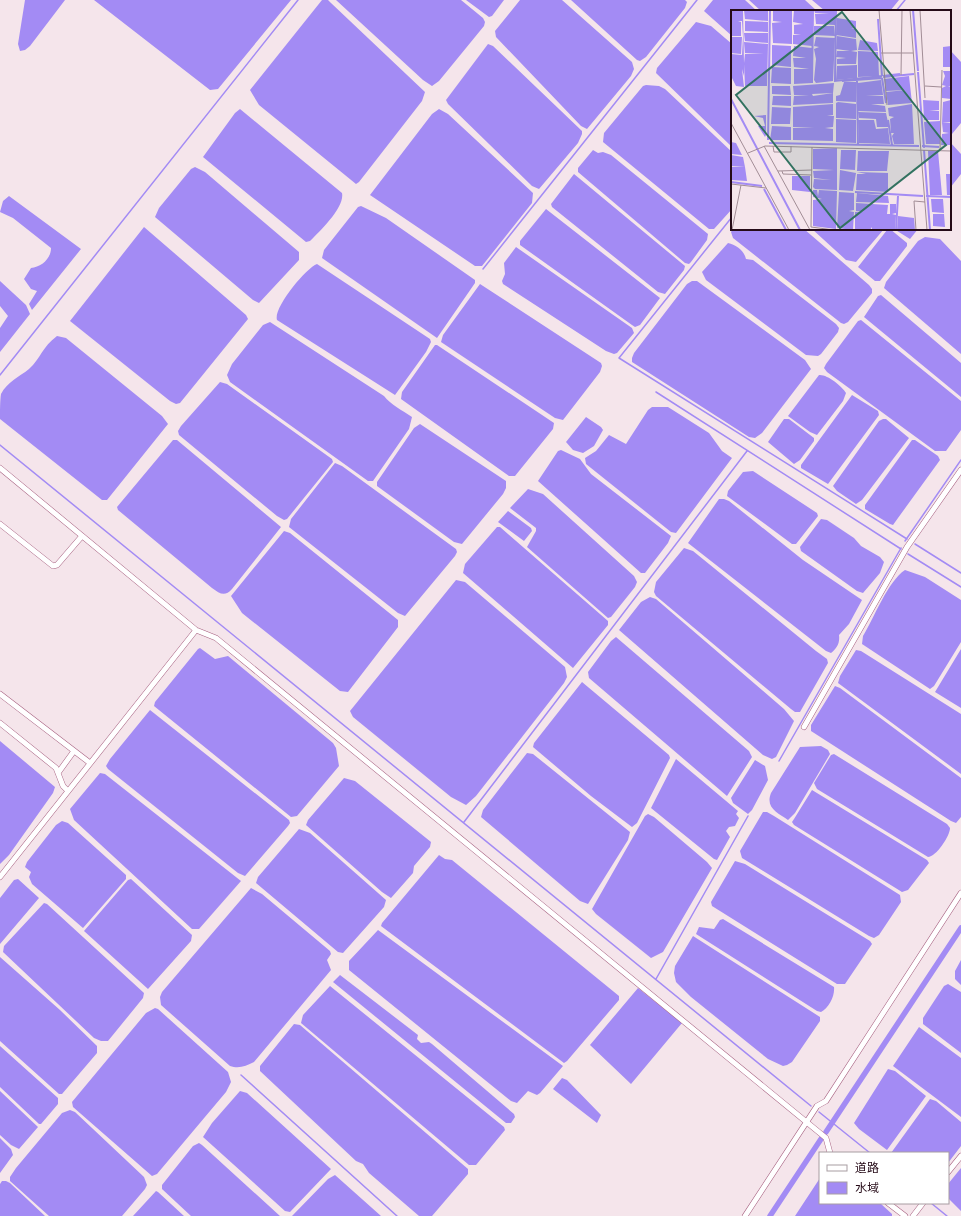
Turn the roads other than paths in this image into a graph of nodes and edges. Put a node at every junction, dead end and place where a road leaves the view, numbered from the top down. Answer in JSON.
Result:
{"nodes":[{"id":1,"x":0,"y":468,"type":"edge"},
{"id":2,"x":961,"y":470,"type":"edge"},
{"id":3,"x":0,"y":524,"type":"edge"},
{"id":4,"x":82,"y":536,"type":"junction"},
{"id":5,"x":196,"y":630,"type":"junction"},
{"id":6,"x":0,"y":694,"type":"edge"},
{"id":7,"x":0,"y":723,"type":"edge"},
{"id":8,"x":804,"y":727,"type":"dead end"},
{"id":9,"x":74,"y":751,"type":"junction"},
{"id":10,"x":90,"y":764,"type":"junction"},
{"id":11,"x":58,"y":773,"type":"junction"},
{"id":12,"x":68,"y":791,"type":"junction"},
{"id":13,"x":0,"y":877,"type":"edge"},
{"id":14,"x":961,"y":893,"type":"edge"},
{"id":15,"x":806,"y":1122,"type":"junction"},
{"id":16,"x":830,"y":1152,"type":"edge"},
{"id":17,"x":961,"y":1156,"type":"edge"},
{"id":18,"x":949,"y":1171,"type":"edge"},
{"id":19,"x":889,"y":1204,"type":"edge"},
{"id":20,"x":922,"y":1204,"type":"edge"},
{"id":21,"x":745,"y":1216,"type":"edge"},
{"id":22,"x":905,"y":1216,"type":"edge"},
{"id":23,"x":913,"y":1216,"type":"edge"}],
"edges":[{"from":1,"to":4,"type":"street"},
{"from":2,"to":8,"type":"street"},
{"from":3,"to":4,"type":"street"},
{"from":4,"to":5,"type":"street"},
{"from":5,"to":10,"type":"street"},
{"from":5,"to":15,"type":"street"},
{"from":6,"to":9,"type":"street"},
{"from":7,"to":11,"type":"street"},
{"from":9,"to":10,"type":"street"},
{"from":9,"to":11,"type":"street"},
{"from":10,"to":12,"type":"street"},
{"from":11,"to":12,"type":"street"},
{"from":12,"to":13,"type":"street"},
{"from":14,"to":15,"type":"street"},
{"from":15,"to":16,"type":"street"},
{"from":15,"to":21,"type":"street"},
{"from":17,"to":18,"type":"street"},
{"from":19,"to":22,"type":"street"},
{"from":20,"to":23,"type":"street"}]}
